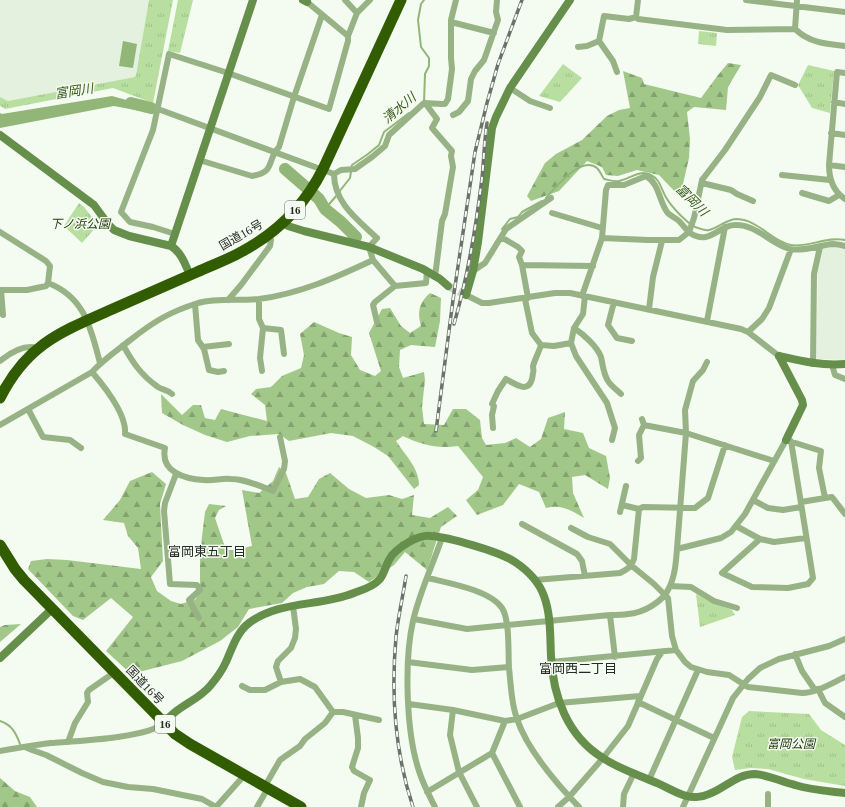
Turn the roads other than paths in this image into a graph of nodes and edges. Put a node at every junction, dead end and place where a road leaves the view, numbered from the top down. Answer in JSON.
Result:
{"nodes":[{"id":1,"x":253,"y":0,"type":"edge"},
{"id":2,"x":345,"y":0,"type":"edge"},
{"id":3,"x":370,"y":0,"type":"edge"},
{"id":4,"x":401,"y":0,"type":"edge"},
{"id":5,"x":456,"y":0,"type":"edge"},
{"id":6,"x":497,"y":0,"type":"edge"},
{"id":7,"x":570,"y":0,"type":"edge"},
{"id":8,"x":638,"y":0,"type":"edge"},
{"id":9,"x":746,"y":0,"type":"edge"},
{"id":10,"x":305,"y":1,"type":"edge"},
{"id":11,"x":797,"y":3,"type":"edge"},
{"id":12,"x":845,"y":12,"type":"edge"},
{"id":13,"x":357,"y":13,"type":"junction"},
{"id":14,"x":322,"y":15,"type":"junction"},
{"id":15,"x":636,"y":17,"type":"junction"},
{"id":16,"x":451,"y":22,"type":"junction"},
{"id":17,"x":795,"y":29,"type":"junction"},
{"id":18,"x":494,"y":33,"type":"junction"},
{"id":19,"x":348,"y":36,"type":"junction"},
{"id":20,"x":598,"y":41,"type":"junction"},
{"id":21,"x":845,"y":46,"type":"edge"},
{"id":22,"x":578,"y":48,"type":"dead end"},
{"id":23,"x":617,"y":72,"type":"dead end"},
{"id":24,"x":228,"y":73,"type":"junction"},
{"id":25,"x":845,"y":73,"type":"edge"},
{"id":26,"x":795,"y":85,"type":"dead end"},
{"id":27,"x":510,"y":88,"type":"junction"},
{"id":28,"x":294,"y":97,"type":"junction"},
{"id":29,"x":834,"y":102,"type":"junction"},
{"id":30,"x":425,"y":103,"type":"junction"},
{"id":31,"x":845,"y":104,"type":"edge"},
{"id":32,"x":550,"y":108,"type":"dead end"},
{"id":33,"x":158,"y":109,"type":"junction"},
{"id":34,"x":453,"y":115,"type":"dead end"},
{"id":35,"x":210,"y":128,"type":"junction"},
{"id":36,"x":831,"y":133,"type":"junction"},
{"id":37,"x":0,"y":135,"type":"edge"},
{"id":38,"x":845,"y":135,"type":"edge"},
{"id":39,"x":275,"y":152,"type":"junction"},
{"id":40,"x":200,"y":160,"type":"junction"},
{"id":41,"x":829,"y":165,"type":"junction"},
{"id":42,"x":845,"y":167,"type":"edge"},
{"id":43,"x":323,"y":169,"type":"junction"},
{"id":44,"x":334,"y":174,"type":"junction"},
{"id":45,"x":782,"y":175,"type":"dead end"},
{"id":46,"x":830,"y":180,"type":"junction"},
{"id":47,"x":702,"y":183,"type":"junction"},
{"id":48,"x":802,"y":193,"type":"dead end"},
{"id":49,"x":839,"y":195,"type":"junction"},
{"id":50,"x":551,"y":198,"type":"dead end"},
{"id":51,"x":845,"y":199,"type":"edge"},
{"id":52,"x":754,"y":201,"type":"dead end"},
{"id":53,"x":552,"y":213,"type":"dead end"},
{"id":54,"x":283,"y":222,"type":"junction"},
{"id":55,"x":725,"y":227,"type":"junction"},
{"id":56,"x":602,"y":228,"type":"junction"},
{"id":57,"x":0,"y":232,"type":"edge"},
{"id":58,"x":688,"y":232,"type":"junction"},
{"id":59,"x":175,"y":234,"type":"junction"},
{"id":60,"x":269,"y":234,"type":"junction"},
{"id":61,"x":501,"y":237,"type":"junction"},
{"id":62,"x":602,"y":238,"type":"junction"},
{"id":63,"x":662,"y":241,"type":"junction"},
{"id":64,"x":171,"y":246,"type":"junction"},
{"id":65,"x":845,"y":246,"type":"edge"},
{"id":66,"x":369,"y":247,"type":"junction"},
{"id":67,"x":820,"y":247,"type":"junction"},
{"id":68,"x":791,"y":249,"type":"junction"},
{"id":69,"x":374,"y":260,"type":"junction"},
{"id":70,"x":522,"y":265,"type":"junction"},
{"id":71,"x":593,"y":266,"type":"junction"},
{"id":72,"x":427,"y":271,"type":"junction"},
{"id":73,"x":473,"y":271,"type":"junction"},
{"id":74,"x":190,"y":275,"type":"junction"},
{"id":75,"x":435,"y":277,"type":"junction"},
{"id":76,"x":48,"y":283,"type":"junction"},
{"id":77,"x":395,"y":286,"type":"junction"},
{"id":78,"x":448,"y":286,"type":"tunnel mouth"},
{"id":79,"x":465,"y":295,"type":"joint"},
{"id":80,"x":584,"y":296,"type":"junction"},
{"id":81,"x":527,"y":298,"type":"junction"},
{"id":82,"x":259,"y":299,"type":"junction"},
{"id":83,"x":228,"y":300,"type":"junction"},
{"id":84,"x":614,"y":302,"type":"junction"},
{"id":85,"x":195,"y":304,"type":"junction"},
{"id":86,"x":649,"y":309,"type":"junction"},
{"id":87,"x":2,"y":315,"type":"dead end"},
{"id":88,"x":88,"y":320,"type":"junction"},
{"id":89,"x":707,"y":321,"type":"junction"},
{"id":90,"x":377,"y":322,"type":"dead end"},
{"id":91,"x":263,"y":328,"type":"junction"},
{"id":92,"x":574,"y":328,"type":"junction"},
{"id":93,"x":748,"y":332,"type":"junction"},
{"id":94,"x":632,"y":341,"type":"dead end"},
{"id":95,"x":229,"y":344,"type":"dead end"},
{"id":96,"x":571,"y":344,"type":"junction"},
{"id":97,"x":123,"y":345,"type":"junction"},
{"id":98,"x":541,"y":345,"type":"junction"},
{"id":99,"x":38,"y":348,"type":"junction"},
{"id":100,"x":202,"y":348,"type":"junction"},
{"id":101,"x":284,"y":354,"type":"dead end"},
{"id":102,"x":779,"y":356,"type":"junction"},
{"id":103,"x":0,"y":361,"type":"edge"},
{"id":104,"x":707,"y":362,"type":"dead end"},
{"id":105,"x":100,"y":363,"type":"junction"},
{"id":106,"x":812,"y":364,"type":"junction"},
{"id":107,"x":845,"y":364,"type":"edge"},
{"id":108,"x":832,"y":365,"type":"junction"},
{"id":109,"x":224,"y":371,"type":"dead end"},
{"id":110,"x":262,"y":371,"type":"dead end"},
{"id":111,"x":92,"y":372,"type":"junction"},
{"id":112,"x":845,"y":379,"type":"edge"},
{"id":113,"x":172,"y":394,"type":"dead end"},
{"id":114,"x":621,"y":394,"type":"dead end"},
{"id":115,"x":0,"y":398,"type":"edge"},
{"id":116,"x":28,"y":409,"type":"junction"},
{"id":117,"x":0,"y":425,"type":"edge"},
{"id":118,"x":493,"y":428,"type":"dead end"},
{"id":119,"x":686,"y":433,"type":"junction"},
{"id":120,"x":280,"y":437,"type":"dead end"},
{"id":121,"x":612,"y":440,"type":"dead end"},
{"id":122,"x":788,"y":440,"type":"junction"},
{"id":123,"x":724,"y":445,"type":"junction"},
{"id":124,"x":81,"y":448,"type":"dead end"},
{"id":125,"x":774,"y":461,"type":"junction"},
{"id":126,"x":638,"y":462,"type":"dead end"},
{"id":127,"x":176,"y":474,"type":"junction"},
{"id":128,"x":626,"y":486,"type":"dead end"},
{"id":129,"x":825,"y":498,"type":"junction"},
{"id":130,"x":753,"y":500,"type":"junction"},
{"id":131,"x":622,"y":505,"type":"junction"},
{"id":132,"x":801,"y":505,"type":"junction"},
{"id":133,"x":680,"y":508,"type":"junction"},
{"id":134,"x":639,"y":509,"type":"junction"},
{"id":135,"x":620,"y":512,"type":"dead end"},
{"id":136,"x":845,"y":514,"type":"edge"},
{"id":137,"x":522,"y":524,"type":"dead end"},
{"id":138,"x":736,"y":526,"type":"junction"},
{"id":139,"x":571,"y":528,"type":"dead end"},
{"id":140,"x":442,"y":538,"type":"junction"},
{"id":141,"x":806,"y":538,"type":"junction"},
{"id":142,"x":760,"y":539,"type":"junction"},
{"id":143,"x":0,"y":545,"type":"edge"},
{"id":144,"x":677,"y":549,"type":"junction"},
{"id":145,"x":632,"y":566,"type":"junction"},
{"id":146,"x":585,"y":576,"type":"junction"},
{"id":147,"x":428,"y":578,"type":"junction"},
{"id":148,"x":535,"y":580,"type":"junction"},
{"id":149,"x":670,"y":586,"type":"junction"},
{"id":150,"x":666,"y":594,"type":"junction"},
{"id":151,"x":293,"y":606,"type":"junction"},
{"id":152,"x":737,"y":608,"type":"dead end"},
{"id":153,"x":52,"y":609,"type":"junction"},
{"id":154,"x":610,"y":615,"type":"junction"},
{"id":155,"x":199,"y":618,"type":"dead end"},
{"id":156,"x":414,"y":619,"type":"junction"},
{"id":157,"x":550,"y":621,"type":"junction"},
{"id":158,"x":507,"y":626,"type":"junction"},
{"id":159,"x":845,"y":638,"type":"edge"},
{"id":160,"x":676,"y":650,"type":"junction"},
{"id":161,"x":662,"y":652,"type":"junction"},
{"id":162,"x":795,"y":654,"type":"junction"},
{"id":163,"x":615,"y":657,"type":"junction"},
{"id":164,"x":0,"y":658,"type":"edge"},
{"id":165,"x":408,"y":662,"type":"junction"},
{"id":166,"x":551,"y":662,"type":"junction"},
{"id":167,"x":509,"y":668,"type":"junction"},
{"id":168,"x":698,"y":670,"type":"junction"},
{"id":169,"x":115,"y":672,"type":"junction"},
{"id":170,"x":845,"y":677,"type":"edge"},
{"id":171,"x":281,"y":682,"type":"junction"},
{"id":172,"x":743,"y":685,"type":"junction"},
{"id":173,"x":242,"y":686,"type":"dead end"},
{"id":174,"x":816,"y":690,"type":"junction"},
{"id":175,"x":639,"y":699,"type":"junction"},
{"id":176,"x":559,"y":703,"type":"junction"},
{"id":177,"x":409,"y":704,"type":"junction"},
{"id":178,"x":453,"y":710,"type":"junction"},
{"id":179,"x":333,"y":712,"type":"junction"},
{"id":180,"x":355,"y":715,"type":"junction"},
{"id":181,"x":845,"y":717,"type":"edge"},
{"id":182,"x":517,"y":719,"type":"junction"},
{"id":183,"x":379,"y":720,"type":"dead end"},
{"id":184,"x":505,"y":721,"type":"junction"},
{"id":185,"x":675,"y":721,"type":"junction"},
{"id":186,"x":164,"y":723,"type":"junction"},
{"id":187,"x":714,"y":738,"type":"junction"},
{"id":188,"x":68,"y":742,"type":"junction"},
{"id":189,"x":25,"y":747,"type":"junction"},
{"id":190,"x":0,"y":751,"type":"edge"},
{"id":191,"x":492,"y":753,"type":"junction"},
{"id":192,"x":603,"y":758,"type":"junction"},
{"id":193,"x":459,"y":772,"type":"junction"},
{"id":194,"x":244,"y":774,"type":"junction"},
{"id":195,"x":634,"y":774,"type":"junction"},
{"id":196,"x":649,"y":780,"type":"junction"},
{"id":197,"x":266,"y":787,"type":"junction"},
{"id":198,"x":427,"y":792,"type":"junction"},
{"id":199,"x":845,"y":793,"type":"edge"},
{"id":200,"x":768,"y":794,"type":"dead end"},
{"id":201,"x":569,"y":797,"type":"junction"},
{"id":202,"x":688,"y":797,"type":"junction"},
{"id":203,"x":215,"y":806,"type":"edge"},
{"id":204,"x":257,"y":807,"type":"edge"},
{"id":205,"x":301,"y":807,"type":"edge"},
{"id":206,"x":361,"y":807,"type":"edge"},
{"id":207,"x":435,"y":807,"type":"edge"},
{"id":208,"x":477,"y":807,"type":"edge"},
{"id":209,"x":520,"y":807,"type":"edge"},
{"id":210,"x":558,"y":807,"type":"edge"},
{"id":211,"x":579,"y":807,"type":"edge"},
{"id":212,"x":623,"y":807,"type":"edge"},
{"id":213,"x":683,"y":807,"type":"edge"},
{"id":214,"x":768,"y":807,"type":"edge"}],
"edges":[{"from":1,"to":24,"type":"street"},
{"from":2,"to":13,"type":"street"},
{"from":3,"to":13,"type":"street"},
{"from":4,"to":43,"type":"highway","name":"国道16号","number":"16"},
{"from":5,"to":16,"type":"street"},
{"from":6,"to":18,"type":"street"},
{"from":7,"to":27,"type":"street"},
{"from":8,"to":15,"type":"street"},
{"from":9,"to":11,"type":"street"},
{"from":10,"to":14,"type":"street"},
{"from":11,"to":12,"type":"street"},
{"from":11,"to":17,"type":"street"},
{"from":13,"to":19,"type":"street"},
{"from":14,"to":19,"type":"street"},
{"from":14,"to":28,"type":"street"},
{"from":15,"to":17,"type":"street"},
{"from":15,"to":20,"type":"street"},
{"from":16,"to":18,"type":"street"},
{"from":16,"to":30,"type":"street"},
{"from":17,"to":21,"type":"street"},
{"from":18,"to":34,"type":"street"},
{"from":19,"to":28,"type":"street"},
{"from":20,"to":22,"type":"street"},
{"from":20,"to":23,"type":"street"},
{"from":24,"to":28,"type":"street"},
{"from":24,"to":33,"type":"street"},
{"from":24,"to":35,"type":"street"},
{"from":25,"to":29,"type":"street"},
{"from":26,"to":47,"type":"street"},
{"from":27,"to":32,"type":"street"},
{"from":27,"to":73,"type":"street"},
{"from":28,"to":39,"type":"street"},
{"from":29,"to":31,"type":"street"},
{"from":29,"to":36,"type":"street"},
{"from":30,"to":44,"type":"street"},
{"from":30,"to":75,"type":"street"},
{"from":33,"to":35,"type":"street"},
{"from":33,"to":59,"type":"street"},
{"from":35,"to":39,"type":"street"},
{"from":35,"to":40,"type":"street"},
{"from":36,"to":38,"type":"street"},
{"from":36,"to":41,"type":"street"},
{"from":37,"to":64,"type":"street"},
{"from":39,"to":40,"type":"street"},
{"from":39,"to":43,"type":"street"},
{"from":40,"to":59,"type":"street"},
{"from":41,"to":42,"type":"street"},
{"from":41,"to":46,"type":"street"},
{"from":43,"to":44,"type":"street"},
{"from":43,"to":54,"type":"highway","name":"国道16号","number":"16"},
{"from":44,"to":66,"type":"street"},
{"from":45,"to":46,"type":"street"},
{"from":46,"to":49,"type":"street"},
{"from":47,"to":52,"type":"street"},
{"from":47,"to":58,"type":"street"},
{"from":48,"to":49,"type":"street"},
{"from":49,"to":51,"type":"street"},
{"from":50,"to":61,"type":"street"},
{"from":53,"to":56,"type":"street"},
{"from":54,"to":60,"type":"highway","name":"国道16号","number":"16"},
{"from":54,"to":66,"type":"street"},
{"from":55,"to":58,"type":"street"},
{"from":55,"to":68,"type":"street"},
{"from":55,"to":89,"type":"street"},
{"from":56,"to":58,"type":"street"},
{"from":56,"to":62,"type":"street"},
{"from":57,"to":76,"type":"street"},
{"from":58,"to":63,"type":"street"},
{"from":59,"to":64,"type":"street"},
{"from":60,"to":74,"type":"highway","name":"国道16号","number":"16"},
{"from":60,"to":83,"type":"street"},
{"from":61,"to":70,"type":"street"},
{"from":61,"to":73,"type":"street"},
{"from":62,"to":63,"type":"street"},
{"from":62,"to":71,"type":"street"},
{"from":63,"to":86,"type":"street"},
{"from":64,"to":74,"type":"street"},
{"from":65,"to":67,"type":"street"},
{"from":66,"to":69,"type":"street"},
{"from":66,"to":72,"type":"street"},
{"from":67,"to":68,"type":"street"},
{"from":67,"to":106,"type":"street"},
{"from":68,"to":93,"type":"street"},
{"from":69,"to":77,"type":"street"},
{"from":69,"to":82,"type":"street"},
{"from":70,"to":71,"type":"street"},
{"from":70,"to":81,"type":"street"},
{"from":71,"to":80,"type":"street"},
{"from":72,"to":75,"type":"street"},
{"from":72,"to":77,"type":"street"},
{"from":73,"to":79,"type":"street"},
{"from":74,"to":88,"type":"highway","name":"国道16号","number":"16"},
{"from":75,"to":78,"type":"street"},
{"from":76,"to":87,"type":"street"},
{"from":76,"to":88,"type":"street"},
{"from":77,"to":90,"type":"street"},
{"from":79,"to":81,"type":"street"},
{"from":80,"to":81,"type":"street"},
{"from":80,"to":84,"type":"street"},
{"from":80,"to":92,"type":"street"},
{"from":81,"to":98,"type":"street"},
{"from":82,"to":83,"type":"street"},
{"from":82,"to":91,"type":"street"},
{"from":83,"to":85,"type":"street"},
{"from":84,"to":86,"type":"street"},
{"from":84,"to":94,"type":"street"},
{"from":85,"to":97,"type":"street"},
{"from":85,"to":100,"type":"street"},
{"from":86,"to":89,"type":"street"},
{"from":88,"to":99,"type":"highway","name":"国道16号","number":"16"},
{"from":88,"to":105,"type":"street"},
{"from":89,"to":93,"type":"street"},
{"from":91,"to":101,"type":"street"},
{"from":91,"to":110,"type":"street"},
{"from":92,"to":96,"type":"street"},
{"from":92,"to":114,"type":"street"},
{"from":93,"to":102,"type":"street"},
{"from":95,"to":100,"type":"street"},
{"from":96,"to":98,"type":"street"},
{"from":96,"to":121,"type":"street"},
{"from":97,"to":105,"type":"street"},
{"from":97,"to":113,"type":"street"},
{"from":98,"to":118,"type":"street"},
{"from":99,"to":103,"type":"street"},
{"from":99,"to":115,"type":"highway","name":"国道16号","number":"16"},
{"from":100,"to":109,"type":"street"},
{"from":102,"to":106,"type":"street"},
{"from":102,"to":122,"type":"street"},
{"from":104,"to":119,"type":"street"},
{"from":105,"to":111,"type":"street"},
{"from":106,"to":108,"type":"street"},
{"from":107,"to":108,"type":"street"},
{"from":108,"to":112,"type":"street"},
{"from":111,"to":116,"type":"street"},
{"from":111,"to":127,"type":"street"},
{"from":116,"to":117,"type":"street"},
{"from":116,"to":124,"type":"street"},
{"from":119,"to":123,"type":"street"},
{"from":119,"to":126,"type":"street"},
{"from":119,"to":133,"type":"street"},
{"from":120,"to":127,"type":"street"},
{"from":122,"to":125,"type":"street"},
{"from":122,"to":129,"type":"street"},
{"from":122,"to":132,"type":"street"},
{"from":123,"to":125,"type":"street"},
{"from":123,"to":133,"type":"street"},
{"from":125,"to":130,"type":"street"},
{"from":127,"to":155,"type":"street"},
{"from":128,"to":131,"type":"street"},
{"from":129,"to":132,"type":"street"},
{"from":129,"to":136,"type":"street"},
{"from":130,"to":132,"type":"street"},
{"from":130,"to":138,"type":"street"},
{"from":131,"to":134,"type":"street"},
{"from":131,"to":135,"type":"street"},
{"from":132,"to":141,"type":"street"},
{"from":133,"to":134,"type":"street"},
{"from":133,"to":144,"type":"street"},
{"from":134,"to":145,"type":"street"},
{"from":137,"to":146,"type":"street"},
{"from":138,"to":142,"type":"street"},
{"from":138,"to":144,"type":"street"},
{"from":139,"to":145,"type":"street"},
{"from":140,"to":147,"type":"street"},
{"from":140,"to":148,"type":"street"},
{"from":140,"to":151,"type":"street"},
{"from":141,"to":142,"type":"street"},
{"from":141,"to":142,"type":"street"},
{"from":143,"to":153,"type":"highway","name":"国道16号","number":"16"},
{"from":144,"to":149,"type":"street"},
{"from":145,"to":146,"type":"street"},
{"from":145,"to":150,"type":"street"},
{"from":146,"to":148,"type":"street"},
{"from":147,"to":156,"type":"street"},
{"from":147,"to":158,"type":"street"},
{"from":148,"to":157,"type":"street"},
{"from":149,"to":150,"type":"street"},
{"from":149,"to":152,"type":"street"},
{"from":150,"to":154,"type":"street"},
{"from":150,"to":160,"type":"street"},
{"from":151,"to":171,"type":"street"},
{"from":151,"to":186,"type":"street"},
{"from":153,"to":164,"type":"street"},
{"from":153,"to":169,"type":"highway","name":"国道16号","number":"16"},
{"from":154,"to":157,"type":"street"},
{"from":154,"to":163,"type":"street"},
{"from":156,"to":158,"type":"street"},
{"from":156,"to":165,"type":"street"},
{"from":157,"to":158,"type":"street"},
{"from":157,"to":166,"type":"street"},
{"from":158,"to":167,"type":"street"},
{"from":159,"to":162,"type":"street"},
{"from":160,"to":161,"type":"street"},
{"from":160,"to":168,"type":"street"},
{"from":161,"to":163,"type":"street"},
{"from":161,"to":175,"type":"street"},
{"from":162,"to":172,"type":"street"},
{"from":162,"to":174,"type":"street"},
{"from":163,"to":166,"type":"street"},
{"from":165,"to":167,"type":"street"},
{"from":165,"to":177,"type":"street"},
{"from":166,"to":176,"type":"street"},
{"from":167,"to":182,"type":"street"},
{"from":168,"to":172,"type":"street"},
{"from":168,"to":185,"type":"street"},
{"from":169,"to":186,"type":"highway","name":"国道16号","number":"16"},
{"from":169,"to":188,"type":"street"},
{"from":170,"to":174,"type":"street"},
{"from":171,"to":173,"type":"street"},
{"from":171,"to":179,"type":"street"},
{"from":172,"to":174,"type":"street"},
{"from":172,"to":187,"type":"street"},
{"from":174,"to":181,"type":"street"},
{"from":175,"to":176,"type":"street"},
{"from":175,"to":185,"type":"street"},
{"from":175,"to":192,"type":"street"},
{"from":176,"to":182,"type":"street"},
{"from":176,"to":192,"type":"street"},
{"from":177,"to":178,"type":"street"},
{"from":177,"to":198,"type":"street"},
{"from":178,"to":184,"type":"street"},
{"from":178,"to":193,"type":"street"},
{"from":179,"to":180,"type":"street"},
{"from":179,"to":197,"type":"street"},
{"from":180,"to":183,"type":"street"},
{"from":180,"to":206,"type":"street"},
{"from":182,"to":184,"type":"street"},
{"from":182,"to":201,"type":"street"},
{"from":184,"to":191,"type":"street"},
{"from":185,"to":187,"type":"street"},
{"from":185,"to":196,"type":"street"},
{"from":186,"to":188,"type":"street"},
{"from":186,"to":194,"type":"highway","name":"国道16号","number":"16"},
{"from":187,"to":202,"type":"street"},
{"from":188,"to":189,"type":"street"},
{"from":189,"to":190,"type":"street"},
{"from":189,"to":203,"type":"street"},
{"from":191,"to":193,"type":"street"},
{"from":191,"to":209,"type":"street"},
{"from":192,"to":195,"type":"street"},
{"from":192,"to":201,"type":"street"},
{"from":193,"to":198,"type":"street"},
{"from":193,"to":208,"type":"street"},
{"from":194,"to":197,"type":"highway","name":"国道16号","number":"16"},
{"from":194,"to":203,"type":"street"},
{"from":195,"to":196,"type":"street"},
{"from":195,"to":212,"type":"street"},
{"from":196,"to":202,"type":"street"},
{"from":197,"to":204,"type":"street"},
{"from":197,"to":205,"type":"highway","name":"国道16号","number":"16"},
{"from":198,"to":207,"type":"street"},
{"from":199,"to":202,"type":"street"},
{"from":200,"to":214,"type":"street"},
{"from":201,"to":210,"type":"street"},
{"from":201,"to":211,"type":"street"},
{"from":202,"to":213,"type":"street"}]}
